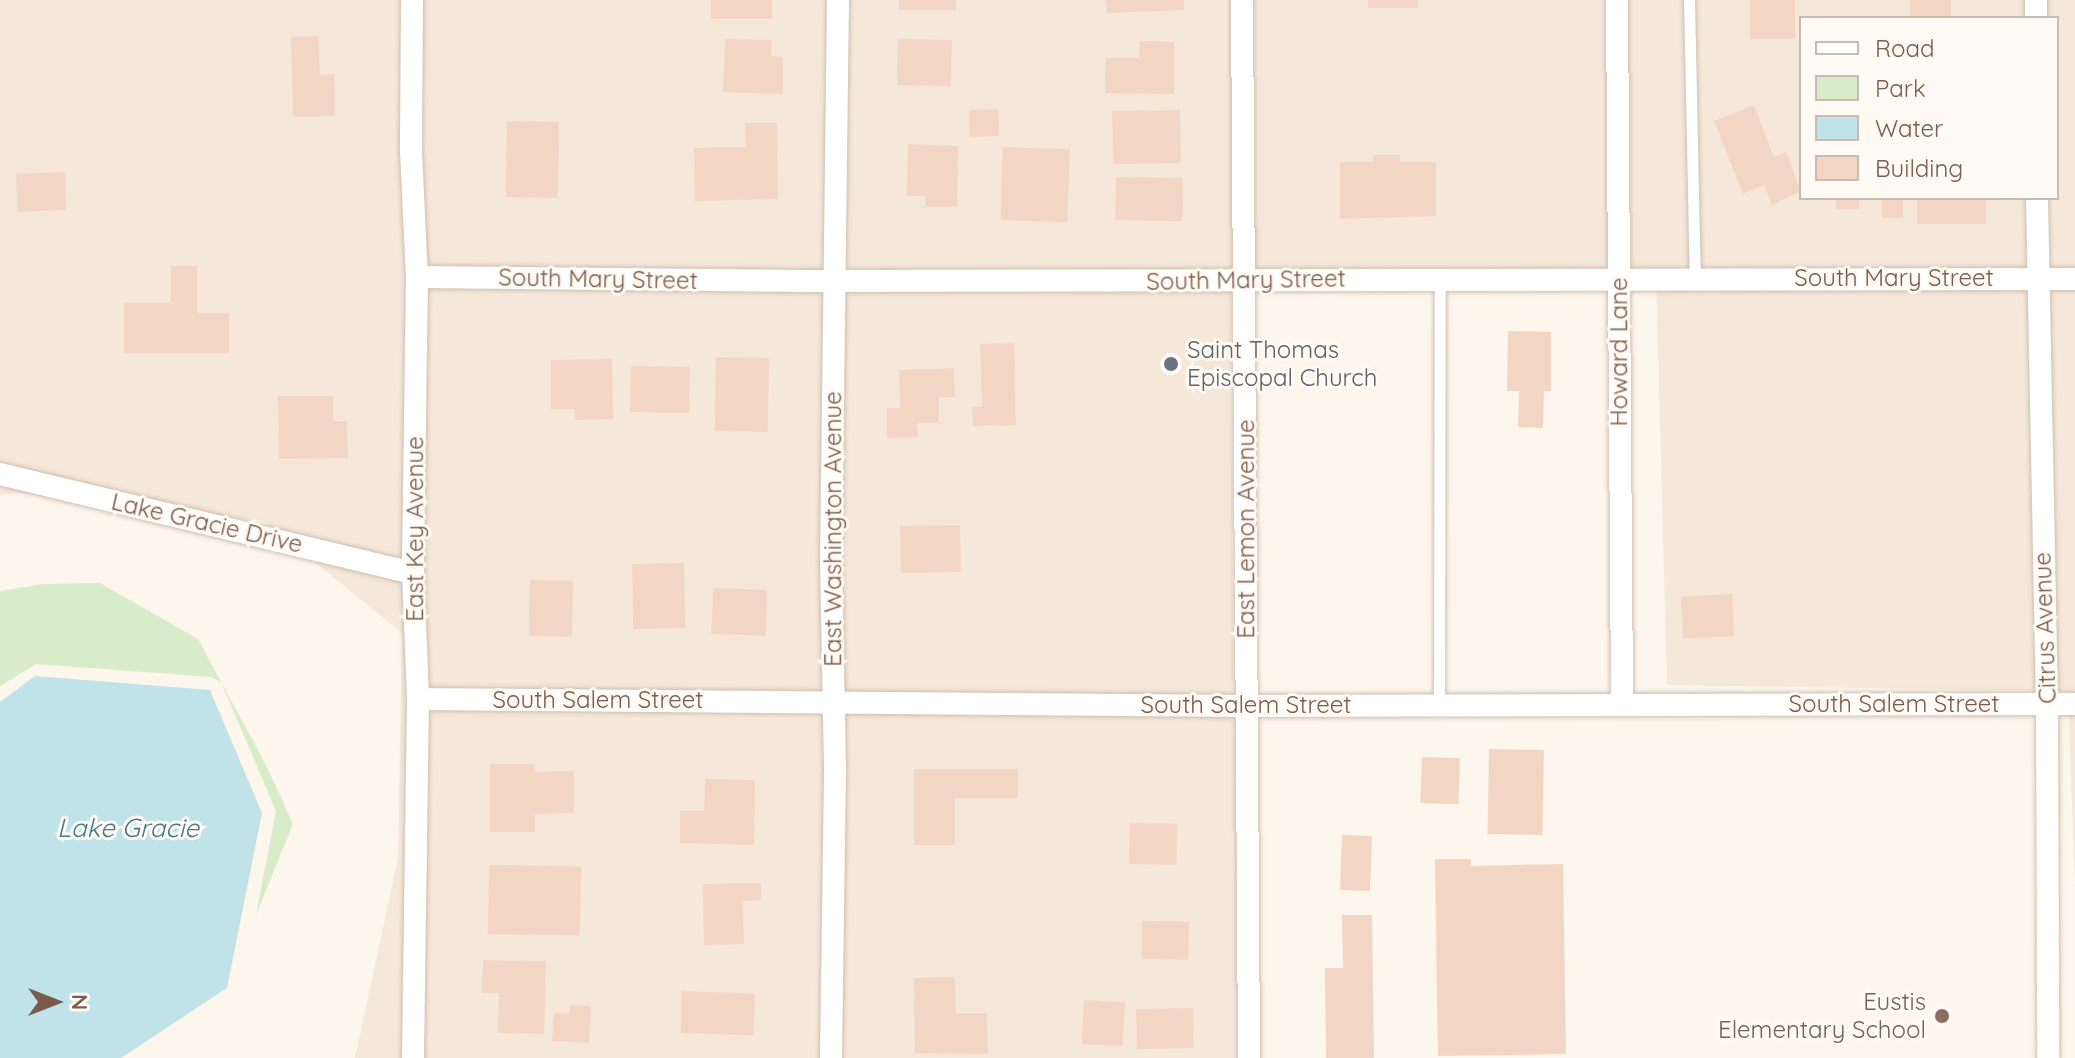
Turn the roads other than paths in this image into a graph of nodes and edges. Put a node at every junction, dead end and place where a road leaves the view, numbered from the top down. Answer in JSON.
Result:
{"nodes":[{"id":1,"x":412,"y":0,"type":"edge"},
{"id":2,"x":838,"y":0,"type":"edge"},
{"id":3,"x":1242,"y":0,"type":"edge"},
{"id":4,"x":1617,"y":0,"type":"edge"},
{"id":5,"x":1689,"y":0,"type":"edge"},
{"id":6,"x":2037,"y":200,"type":"edge"},
{"id":7,"x":417,"y":277,"type":"junction"},
{"id":8,"x":1440,"y":278,"type":"junction"},
{"id":9,"x":1619,"y":278,"type":"junction"},
{"id":10,"x":1695,"y":278,"type":"junction"},
{"id":11,"x":2038,"y":279,"type":"junction"},
{"id":12,"x":2075,"y":279,"type":"edge"},
{"id":13,"x":1244,"y":280,"type":"junction"},
{"id":14,"x":833,"y":281,"type":"junction"},
{"id":15,"x":0,"y":474,"type":"edge"},
{"id":16,"x":413,"y":573,"type":"junction"},
{"id":17,"x":418,"y":699,"type":"junction"},
{"id":18,"x":834,"y":703,"type":"junction"},
{"id":19,"x":1439,"y":704,"type":"junction"},
{"id":20,"x":1622,"y":704,"type":"junction"},
{"id":21,"x":2047,"y":704,"type":"junction"},
{"id":22,"x":2075,"y":704,"type":"edge"},
{"id":23,"x":1248,"y":706,"type":"junction"},
{"id":24,"x":413,"y":1058,"type":"edge"},
{"id":25,"x":831,"y":1058,"type":"edge"},
{"id":26,"x":1249,"y":1058,"type":"edge"},
{"id":27,"x":2048,"y":1058,"type":"edge"}],
"edges":[{"from":1,"to":7,"type":"street","name":"East Key Avenue"},
{"from":2,"to":14,"type":"street","name":"East Washington Avenue"},
{"from":3,"to":13,"type":"street","name":"East Lemon Avenue"},
{"from":4,"to":9,"type":"street","name":"Howard Lane"},
{"from":5,"to":10,"type":"lane"},
{"from":6,"to":11,"type":"street","name":"Citrus Avenue"},
{"from":7,"to":14,"type":"street","name":"South Mary Street"},
{"from":7,"to":16,"type":"street","name":"East Key Avenue"},
{"from":8,"to":9,"type":"street","name":"South Mary Street"},
{"from":8,"to":13,"type":"street","name":"South Mary Street"},
{"from":8,"to":19,"type":"lane"},
{"from":9,"to":10,"type":"street","name":"South Mary Street"},
{"from":9,"to":20,"type":"street","name":"Howard Lane"},
{"from":10,"to":11,"type":"street","name":"South Mary Street"},
{"from":11,"to":12,"type":"street","name":"South Mary Street"},
{"from":11,"to":21,"type":"street","name":"Citrus Avenue"},
{"from":13,"to":14,"type":"street","name":"South Mary Street"},
{"from":13,"to":23,"type":"street","name":"East Lemon Avenue"},
{"from":14,"to":18,"type":"street","name":"East Washington Avenue"},
{"from":15,"to":16,"type":"street","name":"Lake Gracie Drive"},
{"from":16,"to":17,"type":"street","name":"East Key Avenue"},
{"from":17,"to":18,"type":"street","name":"South Salem Street"},
{"from":17,"to":24,"type":"street","name":"East Key Avenue"},
{"from":18,"to":23,"type":"street","name":"South Salem Street"},
{"from":18,"to":25,"type":"street","name":"East Washington Avenue"},
{"from":19,"to":20,"type":"street","name":"South Salem Street"},
{"from":19,"to":23,"type":"street","name":"South Salem Street"},
{"from":20,"to":21,"type":"street","name":"South Salem Street"},
{"from":21,"to":22,"type":"street","name":"South Salem Street"},
{"from":21,"to":27,"type":"street","name":"Citrus Avenue"},
{"from":23,"to":26,"type":"street","name":"East Lemon Avenue"}]}
